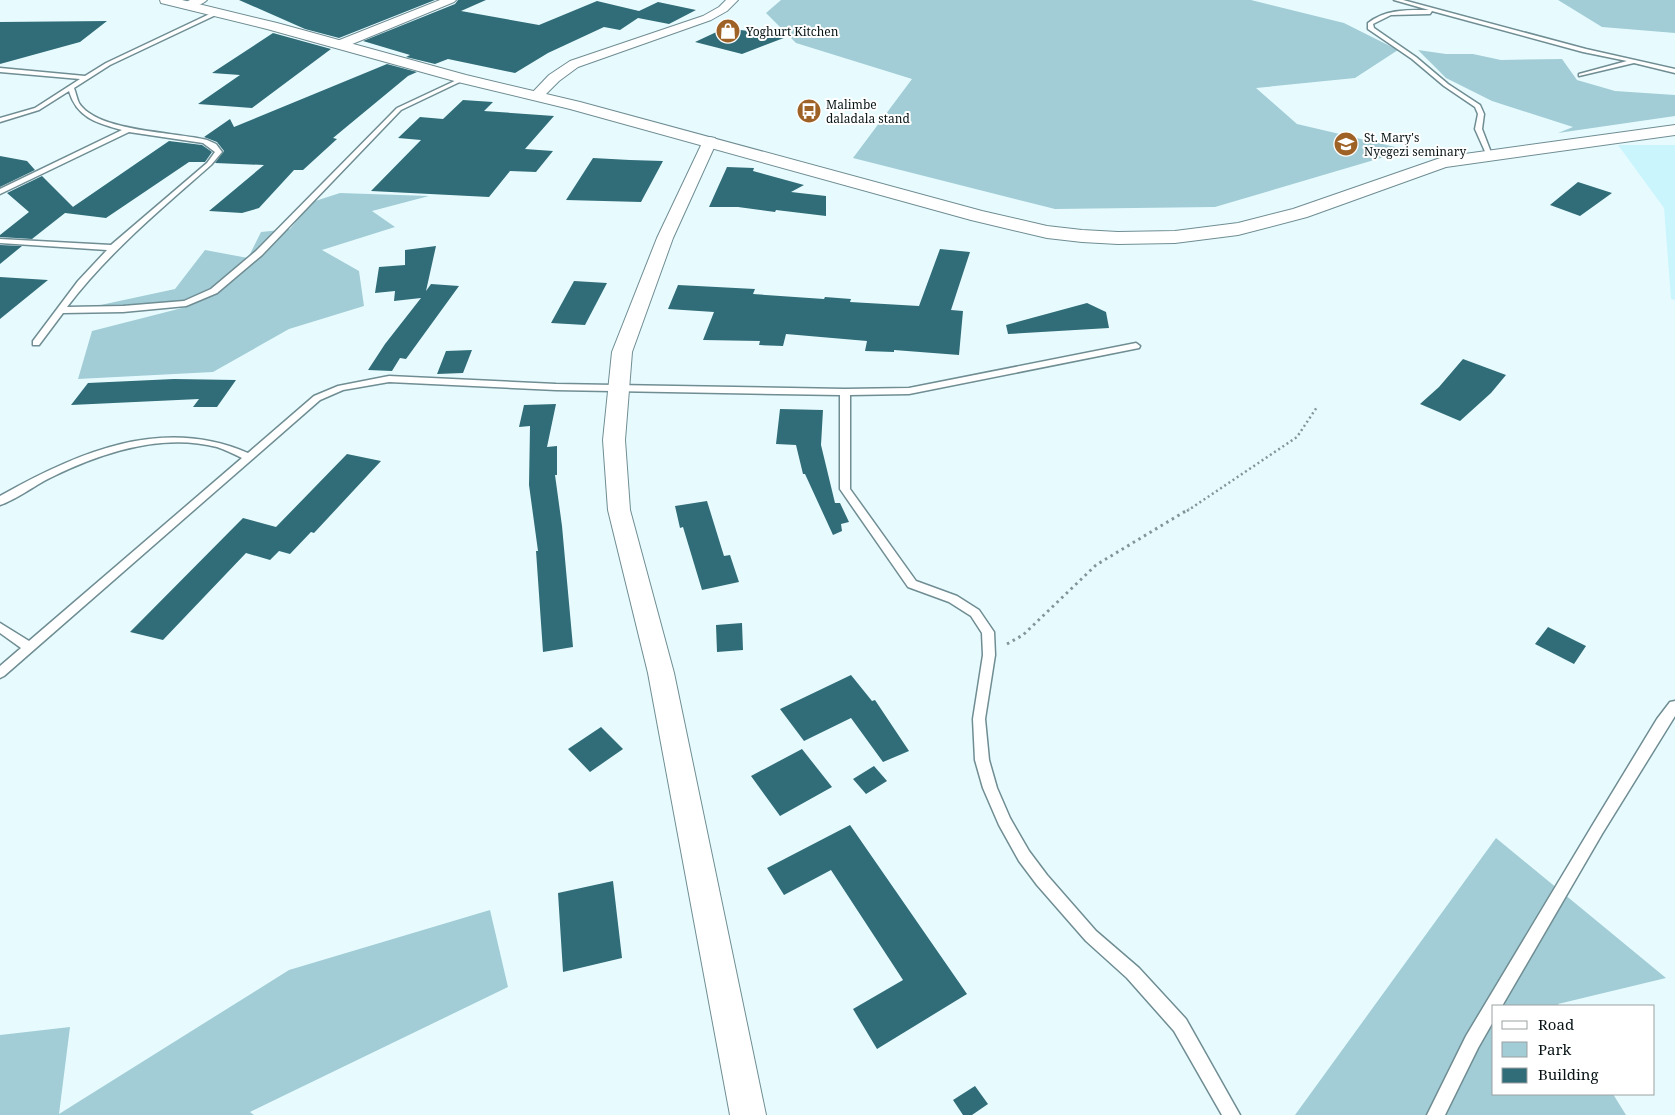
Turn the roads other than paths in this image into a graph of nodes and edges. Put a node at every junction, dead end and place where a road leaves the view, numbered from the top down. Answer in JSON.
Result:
{"nodes":[{"id":1,"x":166,"y":0,"type":"edge"},
{"id":2,"x":450,"y":0,"type":"edge"},
{"id":3,"x":732,"y":0,"type":"edge"},
{"id":4,"x":1397,"y":0,"type":"edge"},
{"id":5,"x":194,"y":3,"type":"edge"},
{"id":6,"x":218,"y":12,"type":"junction"},
{"id":7,"x":1451,"y":13,"type":"junction"},
{"id":8,"x":341,"y":44,"type":"junction"},
{"id":9,"x":1635,"y":60,"type":"junction"},
{"id":10,"x":0,"y":70,"type":"edge"},
{"id":11,"x":1675,"y":70,"type":"edge"},
{"id":12,"x":1581,"y":75,"type":"dead end"},
{"id":13,"x":85,"y":78,"type":"junction"},
{"id":14,"x":464,"y":79,"type":"junction"},
{"id":15,"x":71,"y":88,"type":"junction"},
{"id":16,"x":536,"y":96,"type":"junction"},
{"id":17,"x":0,"y":120,"type":"edge"},
{"id":18,"x":127,"y":130,"type":"junction"},
{"id":19,"x":1675,"y":130,"type":"edge"},
{"id":20,"x":710,"y":142,"type":"junction"},
{"id":21,"x":1489,"y":155,"type":"junction"},
{"id":22,"x":0,"y":192,"type":"edge"},
{"id":23,"x":0,"y":241,"type":"edge"},
{"id":24,"x":113,"y":248,"type":"junction"},
{"id":25,"x":63,"y":310,"type":"junction"},
{"id":26,"x":36,"y":343,"type":"dead end"},
{"id":27,"x":1136,"y":346,"type":"dead end"},
{"id":28,"x":618,"y":388,"type":"junction"},
{"id":29,"x":845,"y":392,"type":"junction"},
{"id":30,"x":249,"y":457,"type":"junction"},
{"id":31,"x":0,"y":501,"type":"edge"},
{"id":32,"x":0,"y":627,"type":"edge"},
{"id":33,"x":29,"y":647,"type":"junction"},
{"id":34,"x":0,"y":673,"type":"edge"},
{"id":35,"x":1675,"y":706,"type":"edge"},
{"id":36,"x":1494,"y":1005,"type":"edge"},
{"id":37,"x":1492,"y":1008,"type":"edge"},
{"id":38,"x":748,"y":1115,"type":"edge"},
{"id":39,"x":1231,"y":1115,"type":"edge"},
{"id":40,"x":1436,"y":1115,"type":"edge"}],
"edges":[{"from":1,"to":5,"type":"main road"},
{"from":2,"to":8,"type":"street"},
{"from":3,"to":16,"type":"street"},
{"from":4,"to":7,"type":"lane"},
{"from":5,"to":6,"type":"main road"},
{"from":6,"to":8,"type":"main road"},
{"from":6,"to":13,"type":"lane"},
{"from":7,"to":9,"type":"lane"},
{"from":7,"to":21,"type":"lane"},
{"from":8,"to":14,"type":"main road"},
{"from":9,"to":11,"type":"lane"},
{"from":9,"to":12,"type":"lane"},
{"from":10,"to":13,"type":"lane"},
{"from":13,"to":15,"type":"lane"},
{"from":14,"to":16,"type":"main road"},
{"from":14,"to":25,"type":"lane"},
{"from":15,"to":17,"type":"lane"},
{"from":15,"to":18,"type":"lane"},
{"from":16,"to":20,"type":"main road"},
{"from":18,"to":22,"type":"lane"},
{"from":18,"to":24,"type":"lane"},
{"from":19,"to":21,"type":"main road"},
{"from":20,"to":21,"type":"main road"},
{"from":20,"to":28,"type":"street"},
{"from":23,"to":24,"type":"lane"},
{"from":24,"to":25,"type":"lane"},
{"from":25,"to":26,"type":"lane"},
{"from":27,"to":29,"type":"lane"},
{"from":28,"to":29,"type":"lane"},
{"from":28,"to":30,"type":"lane"},
{"from":28,"to":38,"type":"street"},
{"from":29,"to":39,"type":"lane"},
{"from":30,"to":31,"type":"lane"},
{"from":30,"to":33,"type":"lane"},
{"from":32,"to":33,"type":"lane"},
{"from":33,"to":34,"type":"lane"},
{"from":35,"to":36,"type":"lane"},
{"from":37,"to":40,"type":"lane"}]}
